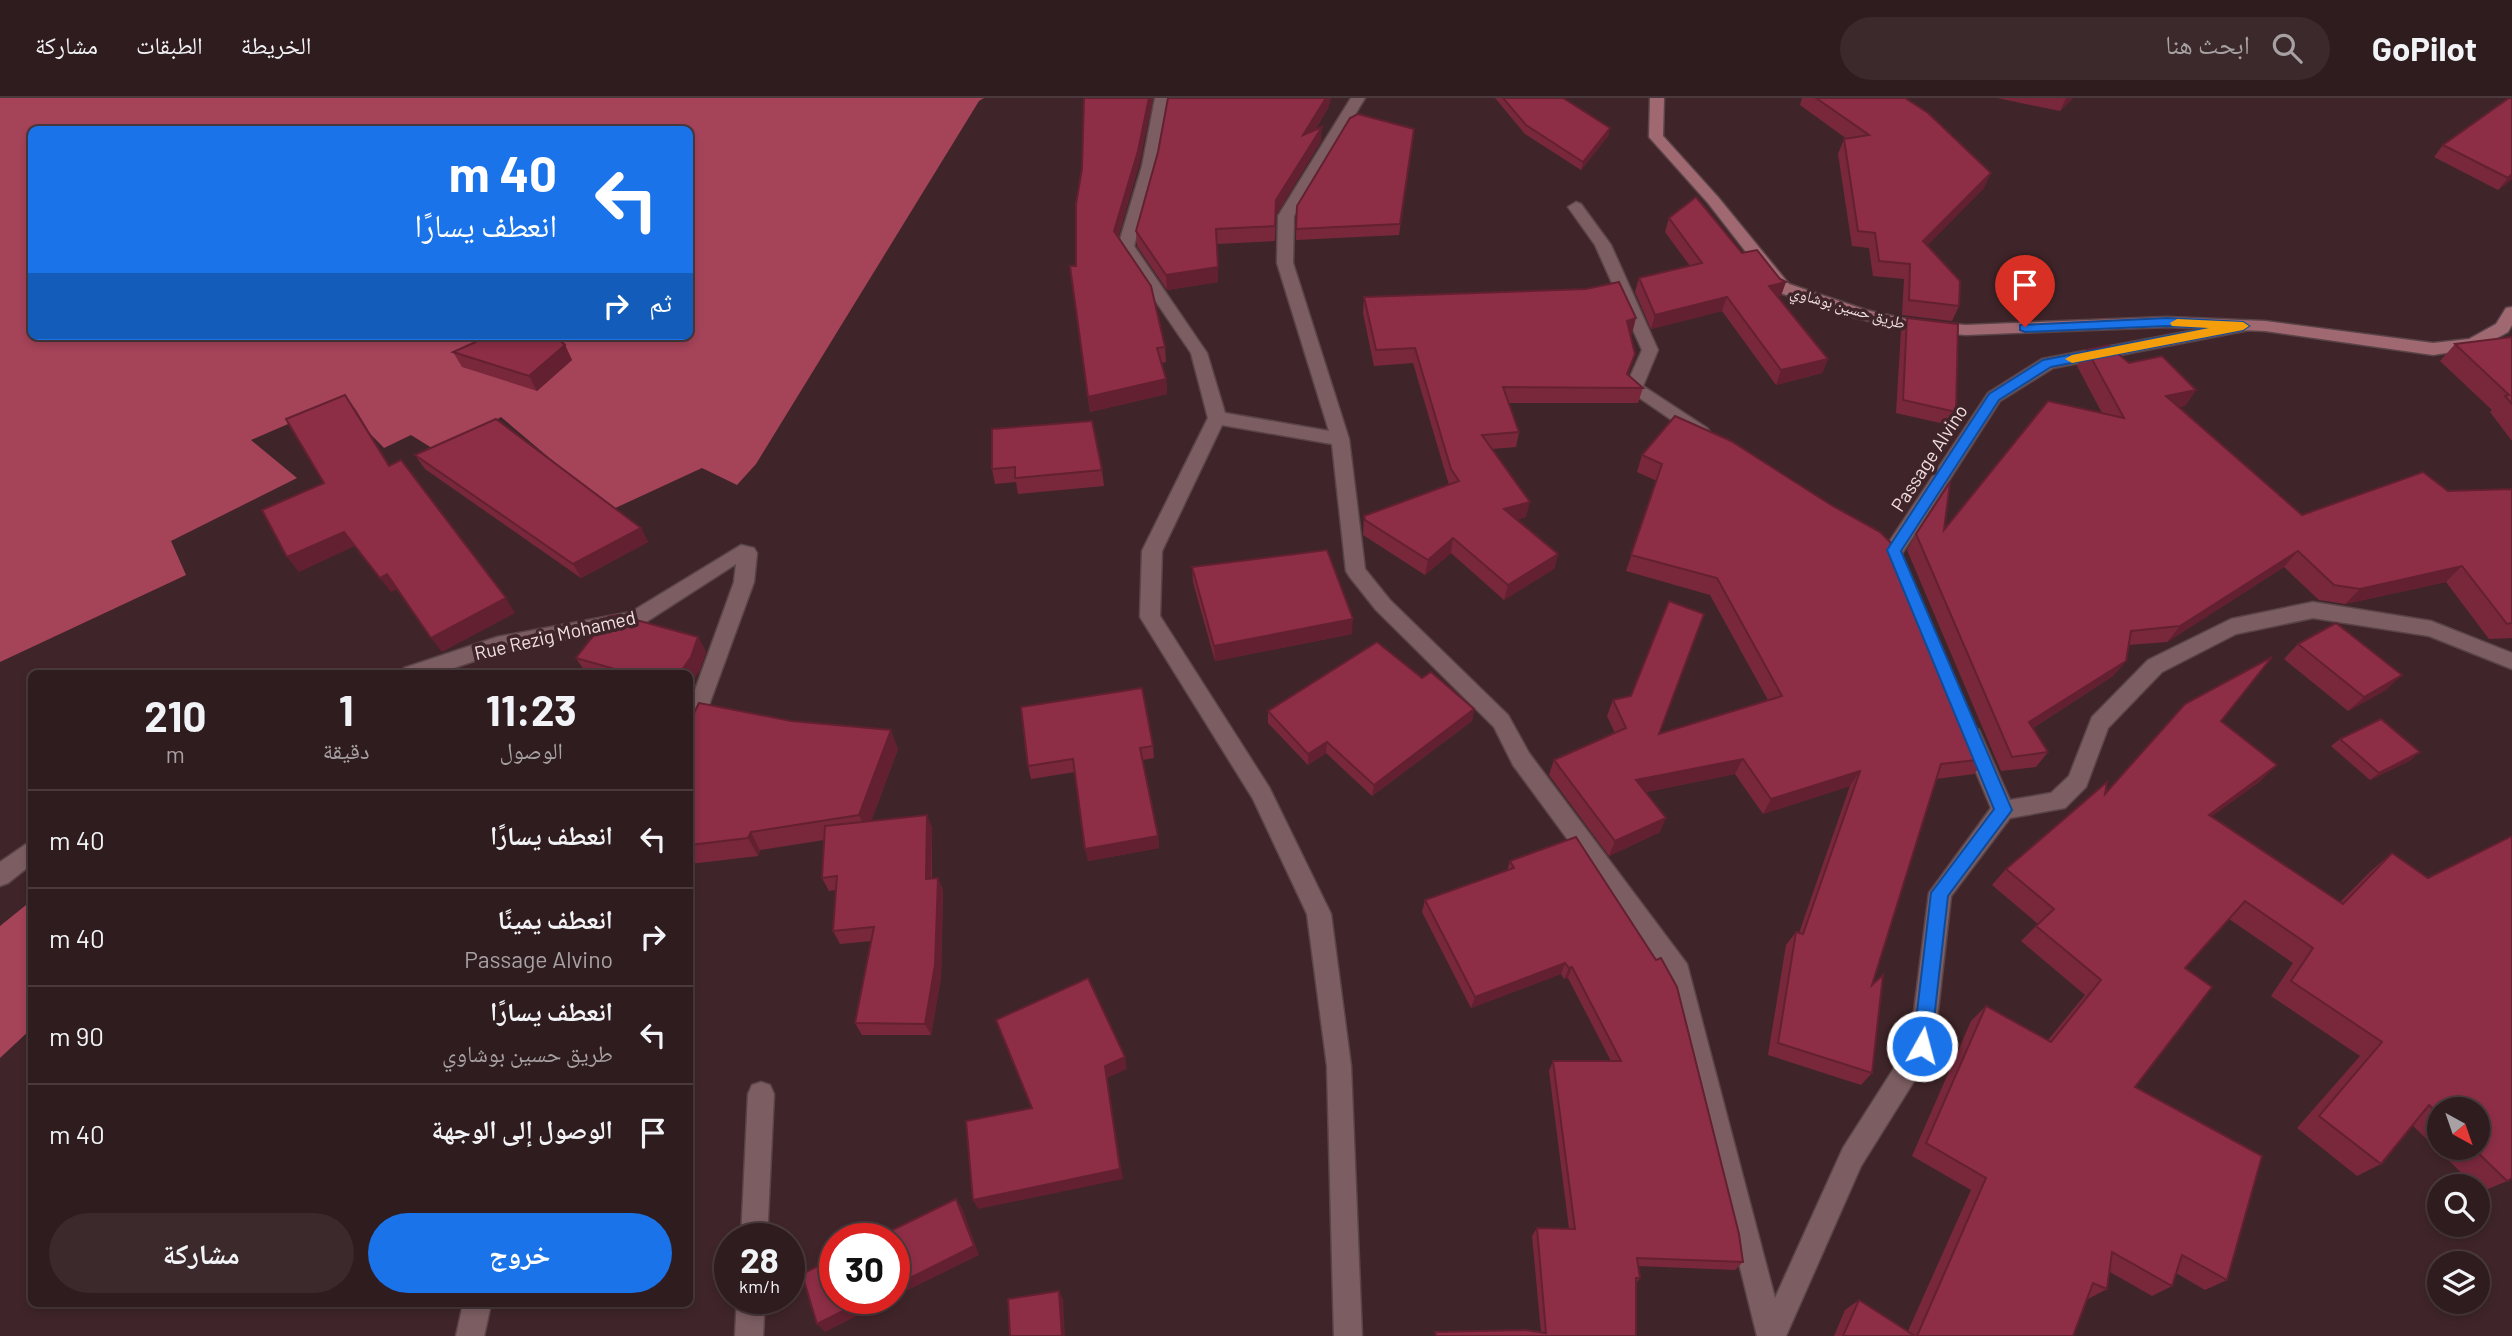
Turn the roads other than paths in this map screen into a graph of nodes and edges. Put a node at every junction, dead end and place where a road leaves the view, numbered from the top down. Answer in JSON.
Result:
{"nodes":[{"id":1,"x":1161,"y":98,"type":"edge"},
{"id":2,"x":1357,"y":98,"type":"edge"},
{"id":3,"x":1657,"y":98,"type":"edge"},
{"id":4,"x":1577,"y":207,"type":"dead end"},
{"id":5,"x":2512,"y":312,"type":"edge"},
{"id":6,"x":2243,"y":326,"type":"junction"},
{"id":7,"x":1217,"y":418,"type":"junction"},
{"id":8,"x":1340,"y":439,"type":"junction"},
{"id":9,"x":1717,"y":442,"type":"edge"},
{"id":10,"x":1873,"y":538,"type":"edge"},
{"id":11,"x":1894,"y":550,"type":"junction"},
{"id":12,"x":1904,"y":575,"type":"edge"},
{"id":13,"x":2512,"y":661,"type":"edge"},
{"id":14,"x":423,"y":670,"type":"edge"},
{"id":15,"x":1962,"y":711,"type":"edge"},
{"id":16,"x":693,"y":724,"type":"edge"},
{"id":17,"x":2003,"y":810,"type":"junction"},
{"id":18,"x":28,"y":853,"type":"edge"},
{"id":19,"x":0,"y":876,"type":"edge"},
{"id":20,"x":761,"y":1094,"type":"dead end"},
{"id":21,"x":755,"y":1223,"type":"edge"},
{"id":22,"x":476,"y":1307,"type":"edge"},
{"id":23,"x":750,"y":1314,"type":"edge"},
{"id":24,"x":470,"y":1336,"type":"edge"},
{"id":25,"x":749,"y":1336,"type":"edge"},
{"id":26,"x":1348,"y":1336,"type":"edge"},
{"id":27,"x":1772,"y":1336,"type":"edge"}],
"edges":[{"from":1,"to":7,"type":"street"},
{"from":2,"to":8,"type":"street"},
{"from":3,"to":6,"type":"street","name":"طريق حسين بوشاوي"},
{"from":4,"to":9,"type":"street"},
{"from":5,"to":6,"type":"street","name":"طريق حسين بوشاوي"},
{"from":6,"to":11,"type":"street","name":"Passage Alvino"},
{"from":7,"to":8,"type":"street"},
{"from":7,"to":26,"type":"street"},
{"from":8,"to":27,"type":"street"},
{"from":10,"to":11,"type":"street"},
{"from":11,"to":12,"type":"street"},
{"from":13,"to":17,"type":"street"},
{"from":14,"to":16,"type":"street","name":"Rue Rezig Mohamed"},
{"from":15,"to":17,"type":"street"},
{"from":17,"to":27,"type":"street"},
{"from":18,"to":19,"type":"street"},
{"from":20,"to":21,"type":"street"},
{"from":22,"to":24,"type":"street"},
{"from":23,"to":25,"type":"street"}]}
